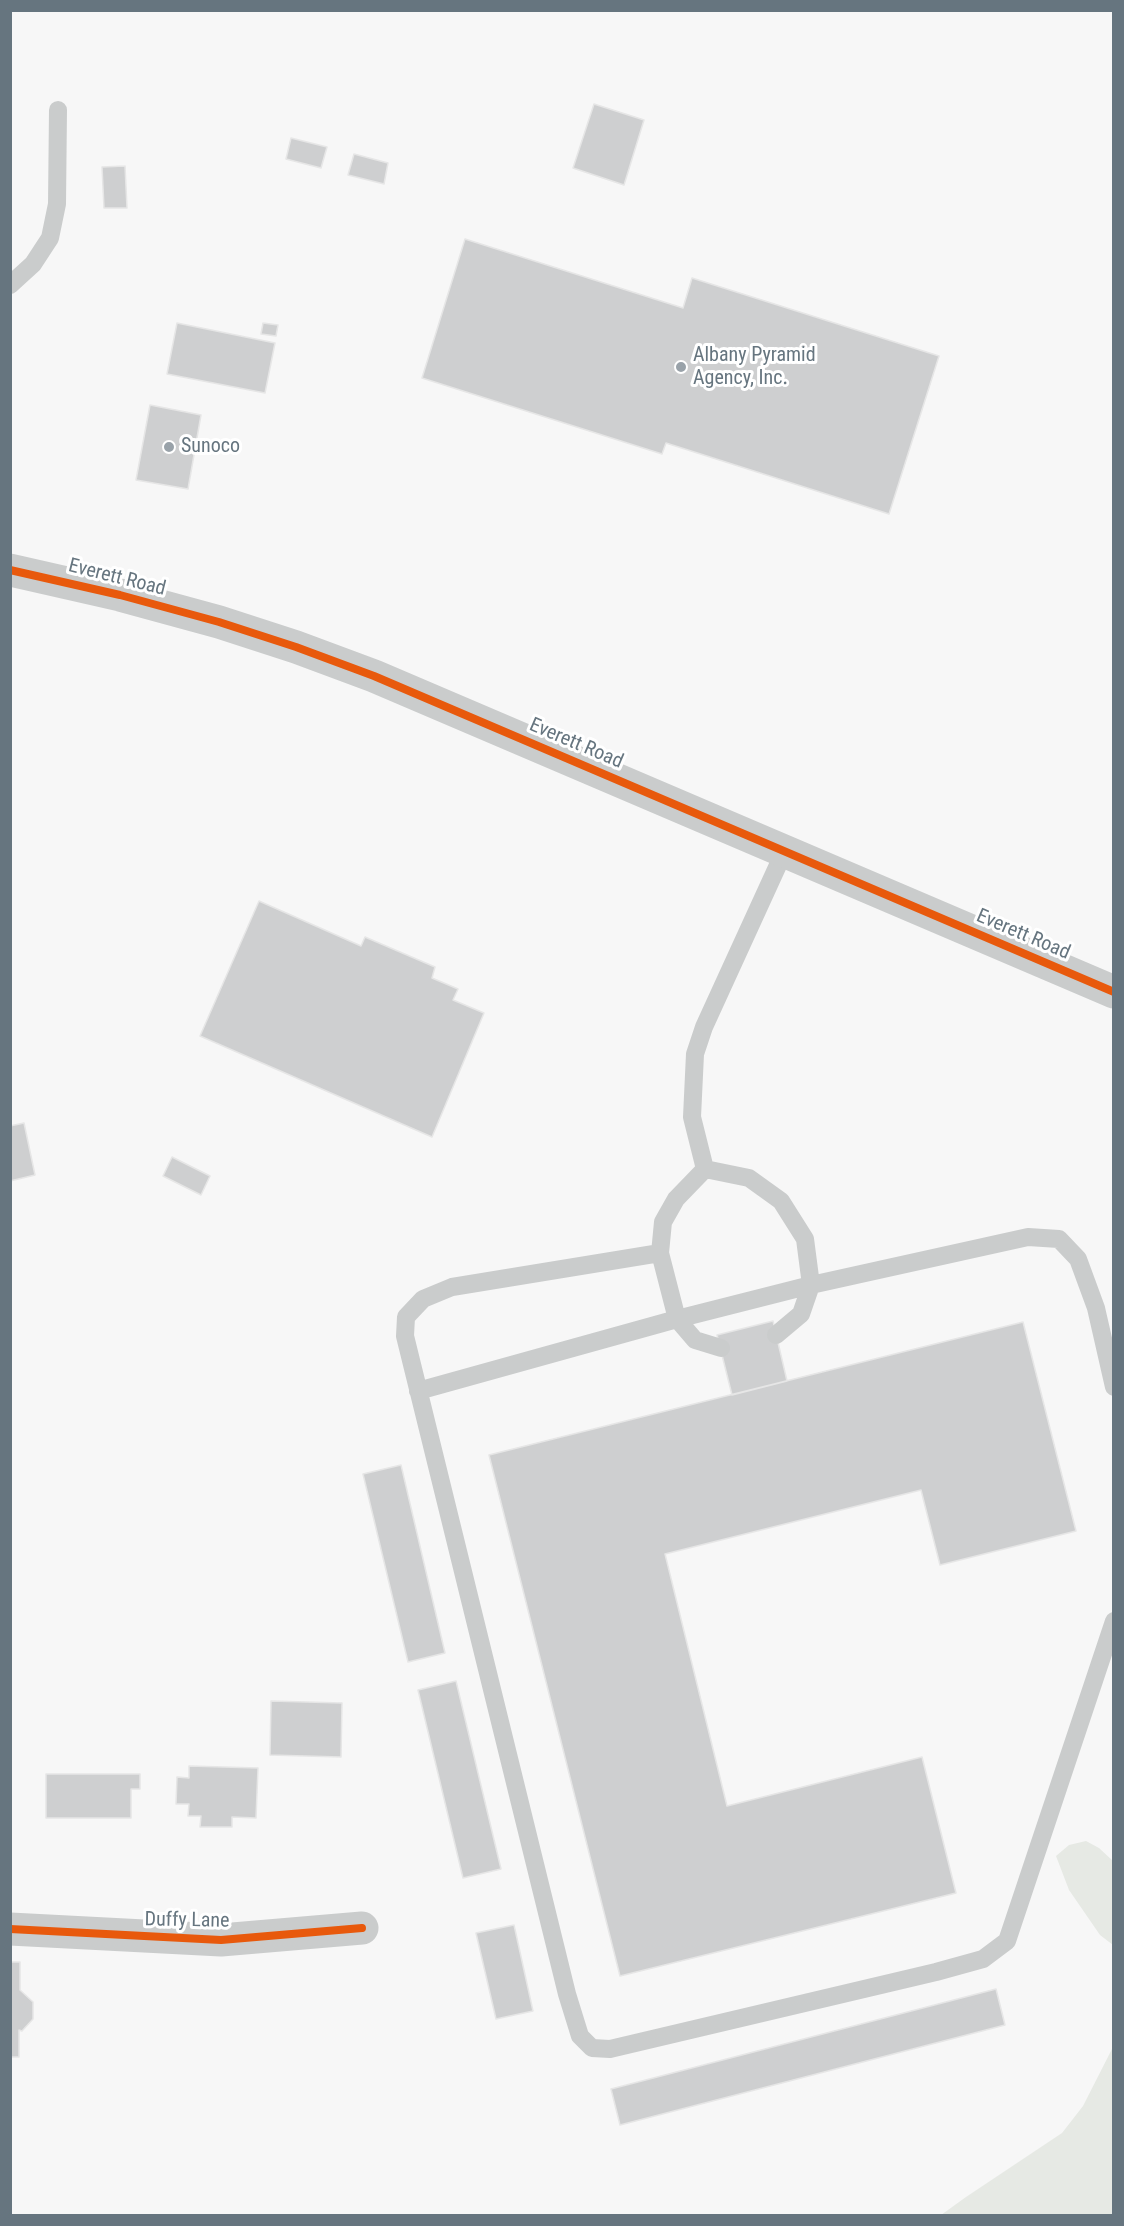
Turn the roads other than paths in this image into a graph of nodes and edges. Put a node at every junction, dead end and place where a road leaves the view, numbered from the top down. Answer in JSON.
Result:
{"nodes":[{"id":1,"x":58,"y":110,"type":"dead end"},
{"id":2,"x":10,"y":285,"type":"edge"},
{"id":3,"x":10,"y":570,"type":"edge"},
{"id":4,"x":784,"y":852,"type":"junction"},
{"id":5,"x":1113,"y":992,"type":"edge"},
{"id":6,"x":705,"y":1169,"type":"junction"},
{"id":7,"x":660,"y":1253,"type":"junction"},
{"id":8,"x":811,"y":1285,"type":"junction"},
{"id":9,"x":677,"y":1319,"type":"junction"},
{"id":10,"x":776,"y":1335,"type":"dead end"},
{"id":11,"x":721,"y":1348,"type":"dead end"},
{"id":12,"x":1113,"y":1387,"type":"edge"},
{"id":13,"x":418,"y":1391,"type":"junction"},
{"id":14,"x":1113,"y":1621,"type":"edge"},
{"id":15,"x":362,"y":1928,"type":"dead end"},
{"id":16,"x":10,"y":1929,"type":"edge"}],
"edges":[{"from":1,"to":2,"type":"lane"},
{"from":3,"to":4,"type":"street","name":"Everett Road"},
{"from":4,"to":5,"type":"street","name":"Everett Road"},
{"from":4,"to":6,"type":"lane"},
{"from":6,"to":7,"type":"lane"},
{"from":6,"to":8,"type":"lane"},
{"from":7,"to":9,"type":"lane"},
{"from":7,"to":13,"type":"lane"},
{"from":8,"to":9,"type":"lane"},
{"from":8,"to":10,"type":"lane"},
{"from":8,"to":12,"type":"lane"},
{"from":9,"to":11,"type":"lane"},
{"from":9,"to":13,"type":"lane"},
{"from":13,"to":14,"type":"lane"},
{"from":15,"to":16,"type":"street","name":"Duffy Lane"}]}
